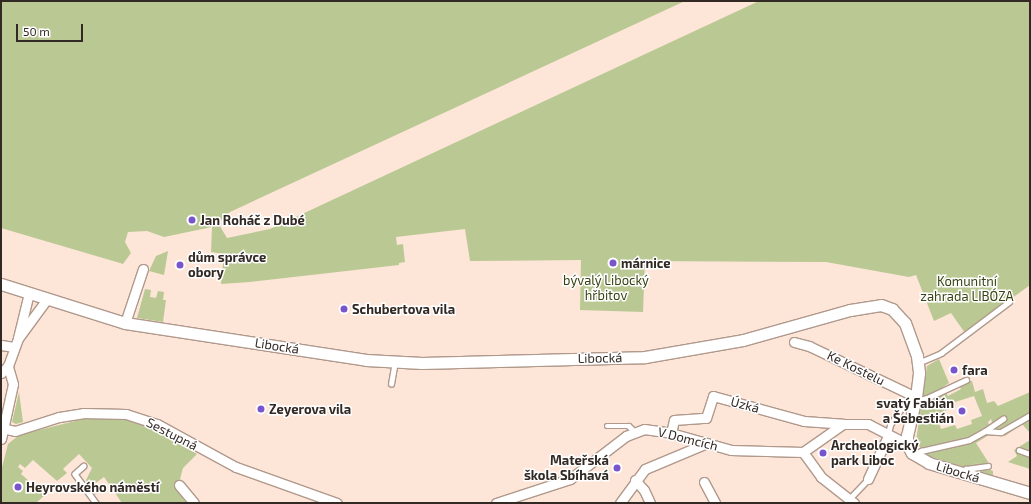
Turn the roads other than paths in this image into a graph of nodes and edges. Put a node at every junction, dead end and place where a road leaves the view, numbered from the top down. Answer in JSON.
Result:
{"nodes":[{"id":1,"x":143,"y":269,"type":"dead end"},
{"id":2,"x":1,"y":284,"type":"edge"},
{"id":3,"x":29,"y":293,"type":"junction"},
{"id":4,"x":47,"y":299,"type":"junction"},
{"id":5,"x":1009,"y":302,"type":"dead end"},
{"id":6,"x":125,"y":323,"type":"junction"},
{"id":7,"x":18,"y":338,"type":"junction"},
{"id":8,"x":794,"y":342,"type":"dead end"},
{"id":9,"x":1,"y":345,"type":"edge"},
{"id":10,"x":14,"y":347,"type":"junction"},
{"id":11,"x":395,"y":362,"type":"junction"},
{"id":12,"x":918,"y":363,"type":"junction"},
{"id":13,"x":5,"y":366,"type":"edge"},
{"id":14,"x":1,"y":373,"type":"edge"},
{"id":15,"x":966,"y":380,"type":"dead end"},
{"id":16,"x":391,"y":384,"type":"dead end"},
{"id":17,"x":916,"y":397,"type":"junction"},
{"id":18,"x":1030,"y":415,"type":"edge"},
{"id":19,"x":1003,"y":419,"type":"dead end"},
{"id":20,"x":844,"y":424,"type":"junction"},
{"id":21,"x":606,"y":426,"type":"dead end"},
{"id":22,"x":2,"y":428,"type":"edge"},
{"id":23,"x":985,"y":431,"type":"junction"},
{"id":24,"x":635,"y":432,"type":"junction"},
{"id":25,"x":671,"y":433,"type":"junction"},
{"id":26,"x":888,"y":436,"type":"junction"},
{"id":27,"x":1,"y":439,"type":"edge"},
{"id":28,"x":707,"y":443,"type":"junction"},
{"id":29,"x":907,"y":444,"type":"junction"},
{"id":30,"x":1019,"y":450,"type":"dead end"},
{"id":31,"x":803,"y":452,"type":"junction"},
{"id":32,"x":1030,"y":454,"type":"edge"},
{"id":33,"x":914,"y":455,"type":"junction"},
{"id":34,"x":84,"y":466,"type":"dead end"},
{"id":35,"x":988,"y":466,"type":"dead end"},
{"id":36,"x":965,"y":474,"type":"junction"},
{"id":37,"x":868,"y":479,"type":"joint"},
{"id":38,"x":635,"y":480,"type":"junction"},
{"id":39,"x":704,"y":482,"type":"dead end"},
{"id":40,"x":179,"y":485,"type":"dead end"},
{"id":41,"x":1030,"y":493,"type":"edge"},
{"id":42,"x":509,"y":501,"type":"edge"},
{"id":43,"x":851,"y":501,"type":"edge"},
{"id":44,"x":96,"y":503,"type":"edge"},
{"id":45,"x":193,"y":503,"type":"edge"},
{"id":46,"x":337,"y":503,"type":"edge"},
{"id":47,"x":496,"y":503,"type":"edge"},
{"id":48,"x":620,"y":503,"type":"edge"},
{"id":49,"x":650,"y":503,"type":"edge"},
{"id":50,"x":715,"y":503,"type":"edge"}],
"edges":[{"from":1,"to":6,"type":"street"},
{"from":2,"to":3,"type":"street","name":"Libocká"},
{"from":3,"to":4,"type":"street","name":"Libocká"},
{"from":3,"to":7,"type":"street"},
{"from":4,"to":6,"type":"street","name":"Libocká"},
{"from":4,"to":7,"type":"street"},
{"from":5,"to":12,"type":"lane"},
{"from":6,"to":11,"type":"street","name":"Libocká"},
{"from":7,"to":10,"type":"street"},
{"from":8,"to":17,"type":"street","name":"Ke Kostelu"},
{"from":9,"to":10,"type":"street"},
{"from":10,"to":13,"type":"street"},
{"from":11,"to":12,"type":"street","name":"Libocká"},
{"from":11,"to":16,"type":"lane"},
{"from":12,"to":17,"type":"street","name":"Libocká"},
{"from":13,"to":14,"type":"street"},
{"from":13,"to":22,"type":"street"},
{"from":15,"to":17,"type":"lane"},
{"from":17,"to":26,"type":"lane"},
{"from":17,"to":29,"type":"street","name":"Libocká"},
{"from":18,"to":23,"type":"lane"},
{"from":19,"to":23,"type":"lane"},
{"from":20,"to":25,"type":"street","name":"Úzká"},
{"from":20,"to":26,"type":"street"},
{"from":20,"to":31,"type":"street"},
{"from":21,"to":24,"type":"lane"},
{"from":22,"to":27,"type":"street"},
{"from":22,"to":46,"type":"street","name":"Sestupná"},
{"from":23,"to":33,"type":"lane"},
{"from":24,"to":25,"type":"street","name":"V Domcích"},
{"from":24,"to":42,"type":"street"},
{"from":25,"to":28,"type":"street","name":"V Domcích"},
{"from":26,"to":29,"type":"street"},
{"from":26,"to":37,"type":"street"},
{"from":28,"to":31,"type":"street","name":"V Domcích"},
{"from":28,"to":38,"type":"street"},
{"from":29,"to":33,"type":"street"},
{"from":30,"to":32,"type":"lane"},
{"from":31,"to":43,"type":"street"},
{"from":33,"to":36,"type":"street","name":"Libocká"},
{"from":34,"to":44,"type":"lane"},
{"from":35,"to":36,"type":"lane"},
{"from":36,"to":41,"type":"street","name":"Libocká"},
{"from":37,"to":43,"type":"lane"},
{"from":38,"to":48,"type":"street"},
{"from":38,"to":49,"type":"street"},
{"from":39,"to":50,"type":"street"},
{"from":40,"to":45,"type":"street"},
{"from":42,"to":47,"type":"street"}]}
